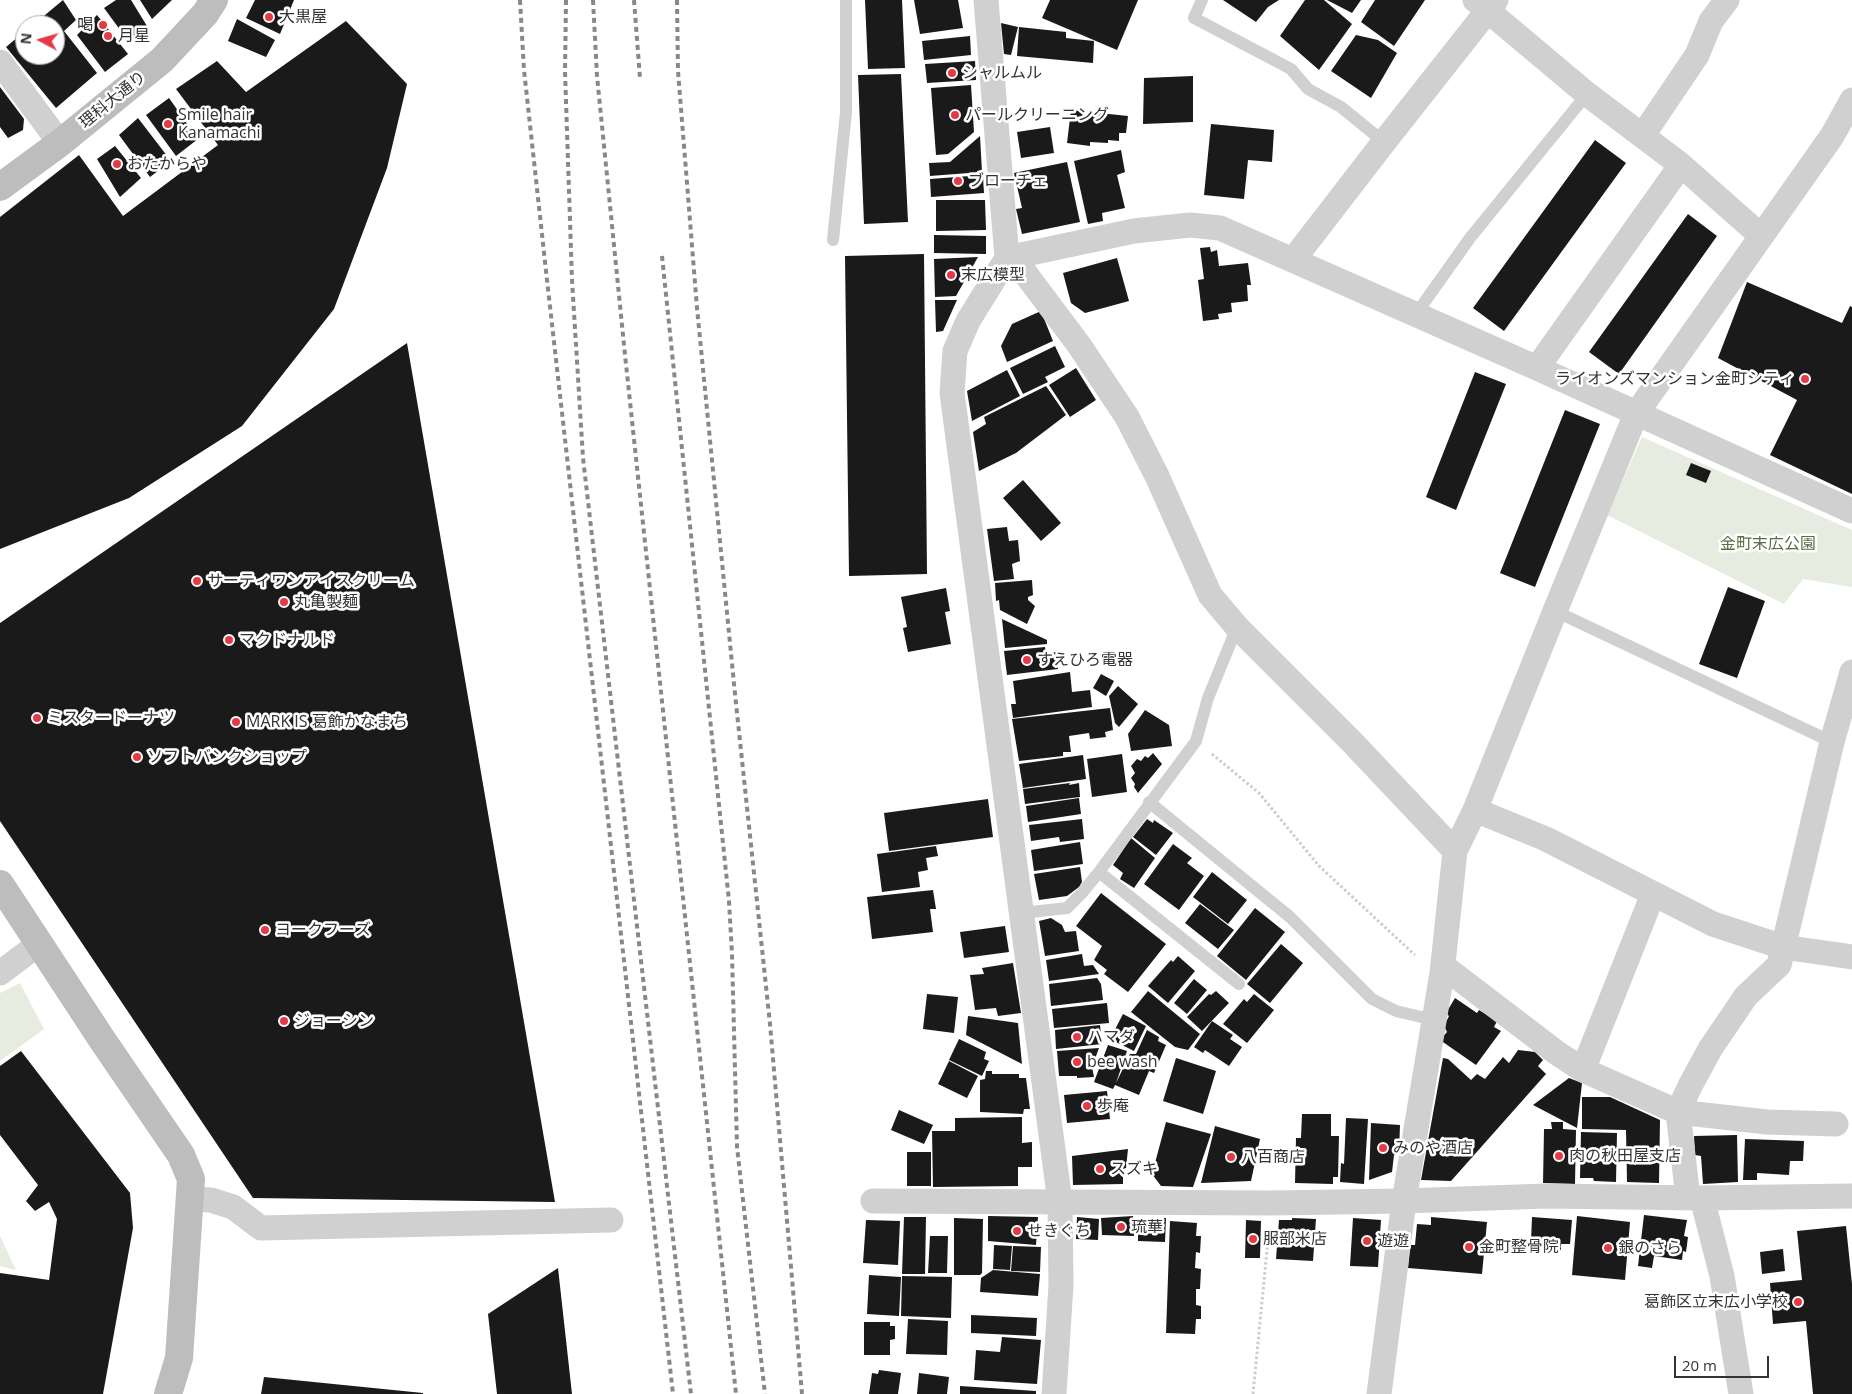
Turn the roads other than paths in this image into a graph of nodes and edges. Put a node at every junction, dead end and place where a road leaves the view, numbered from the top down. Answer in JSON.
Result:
{"nodes":[{"id":1,"x":214,"y":0,"type":"edge"},
{"id":2,"x":846,"y":0,"type":"edge"},
{"id":3,"x":986,"y":0,"type":"edge"},
{"id":4,"x":1202,"y":0,"type":"edge"},
{"id":5,"x":1727,"y":0,"type":"edge"},
{"id":6,"x":1486,"y":3,"type":"edge"},
{"id":7,"x":0,"y":62,"type":"edge"},
{"id":8,"x":1587,"y":94,"type":"junction"},
{"id":9,"x":1852,"y":100,"type":"edge"},
{"id":10,"x":1643,"y":135,"type":"junction"},
{"id":11,"x":60,"y":142,"type":"junction"},
{"id":12,"x":1384,"y":142,"type":"junction"},
{"id":13,"x":1681,"y":165,"type":"junction"},
{"id":14,"x":0,"y":187,"type":"edge"},
{"id":15,"x":1760,"y":235,"type":"junction"},
{"id":16,"x":833,"y":240,"type":"dead end"},
{"id":17,"x":1010,"y":258,"type":"junction"},
{"id":18,"x":1294,"y":260,"type":"junction"},
{"id":19,"x":1416,"y":314,"type":"junction"},
{"id":20,"x":1537,"y":368,"type":"junction"},
{"id":21,"x":1636,"y":414,"type":"junction"},
{"id":22,"x":1852,"y":511,"type":"edge"},
{"id":23,"x":1555,"y":611,"type":"junction"},
{"id":24,"x":1237,"y":627,"type":"junction"},
{"id":25,"x":1852,"y":672,"type":"edge"},
{"id":26,"x":1832,"y":742,"type":"junction"},
{"id":27,"x":1149,"y":802,"type":"junction"},
{"id":28,"x":1475,"y":810,"type":"junction"},
{"id":29,"x":1455,"y":851,"type":"junction"},
{"id":30,"x":1099,"y":872,"type":"junction"},
{"id":31,"x":0,"y":884,"type":"edge"},
{"id":32,"x":1653,"y":894,"type":"junction"},
{"id":33,"x":1022,"y":913,"type":"junction"},
{"id":34,"x":40,"y":943,"type":"junction"},
{"id":35,"x":1783,"y":947,"type":"junction"},
{"id":36,"x":1852,"y":957,"type":"edge"},
{"id":37,"x":1443,"y":970,"type":"junction"},
{"id":38,"x":0,"y":973,"type":"edge"},
{"id":39,"x":1239,"y":984,"type":"dead end"},
{"id":40,"x":1434,"y":1020,"type":"junction"},
{"id":41,"x":1583,"y":1070,"type":"junction"},
{"id":42,"x":1678,"y":1112,"type":"junction"},
{"id":43,"x":1836,"y":1124,"type":"dead end"},
{"id":44,"x":1852,"y":1196,"type":"edge"},
{"id":45,"x":1695,"y":1198,"type":"junction"},
{"id":46,"x":190,"y":1199,"type":"junction"},
{"id":47,"x":873,"y":1201,"type":"dead end"},
{"id":48,"x":1404,"y":1201,"type":"junction"},
{"id":49,"x":1060,"y":1202,"type":"junction"},
{"id":50,"x":612,"y":1220,"type":"dead end"},
{"id":51,"x":168,"y":1394,"type":"edge"},
{"id":52,"x":1054,"y":1394,"type":"edge"},
{"id":53,"x":1380,"y":1394,"type":"edge"},
{"id":54,"x":1741,"y":1394,"type":"edge"}],
"edges":[{"from":1,"to":11,"type":"street","name":"理科大通り"},
{"from":2,"to":16,"type":"lane"},
{"from":3,"to":17,"type":"street"},
{"from":4,"to":12,"type":"lane"},
{"from":5,"to":10,"type":"street"},
{"from":6,"to":8,"type":"street"},
{"from":6,"to":12,"type":"street"},
{"from":7,"to":11,"type":"street"},
{"from":8,"to":10,"type":"street"},
{"from":8,"to":19,"type":"lane"},
{"from":9,"to":15,"type":"street"},
{"from":10,"to":13,"type":"street"},
{"from":11,"to":14,"type":"street","name":"理科大通り"},
{"from":12,"to":18,"type":"street"},
{"from":13,"to":15,"type":"street"},
{"from":13,"to":20,"type":"street"},
{"from":15,"to":21,"type":"street"},
{"from":17,"to":18,"type":"street"},
{"from":17,"to":24,"type":"street"},
{"from":17,"to":33,"type":"street"},
{"from":18,"to":19,"type":"street"},
{"from":19,"to":20,"type":"street"},
{"from":20,"to":21,"type":"street"},
{"from":21,"to":22,"type":"street"},
{"from":21,"to":23,"type":"street"},
{"from":23,"to":26,"type":"lane"},
{"from":23,"to":28,"type":"street"},
{"from":24,"to":27,"type":"lane"},
{"from":24,"to":29,"type":"street"},
{"from":25,"to":26,"type":"street"},
{"from":26,"to":35,"type":"street"},
{"from":27,"to":30,"type":"lane"},
{"from":27,"to":40,"type":"lane"},
{"from":28,"to":29,"type":"street"},
{"from":28,"to":32,"type":"street"},
{"from":29,"to":37,"type":"street"},
{"from":30,"to":33,"type":"lane"},
{"from":30,"to":39,"type":"lane"},
{"from":31,"to":34,"type":"street"},
{"from":32,"to":35,"type":"street"},
{"from":32,"to":41,"type":"street"},
{"from":33,"to":49,"type":"street"},
{"from":34,"to":38,"type":"street"},
{"from":34,"to":46,"type":"street"},
{"from":35,"to":36,"type":"street"},
{"from":35,"to":42,"type":"street"},
{"from":37,"to":40,"type":"street"},
{"from":37,"to":41,"type":"street"},
{"from":40,"to":48,"type":"street"},
{"from":41,"to":42,"type":"street"},
{"from":42,"to":43,"type":"street"},
{"from":42,"to":45,"type":"street"},
{"from":44,"to":45,"type":"street"},
{"from":45,"to":48,"type":"street"},
{"from":45,"to":54,"type":"street"},
{"from":46,"to":50,"type":"street"},
{"from":46,"to":51,"type":"street"},
{"from":47,"to":49,"type":"street"},
{"from":48,"to":49,"type":"street"},
{"from":48,"to":53,"type":"street"},
{"from":49,"to":52,"type":"street"}]}
